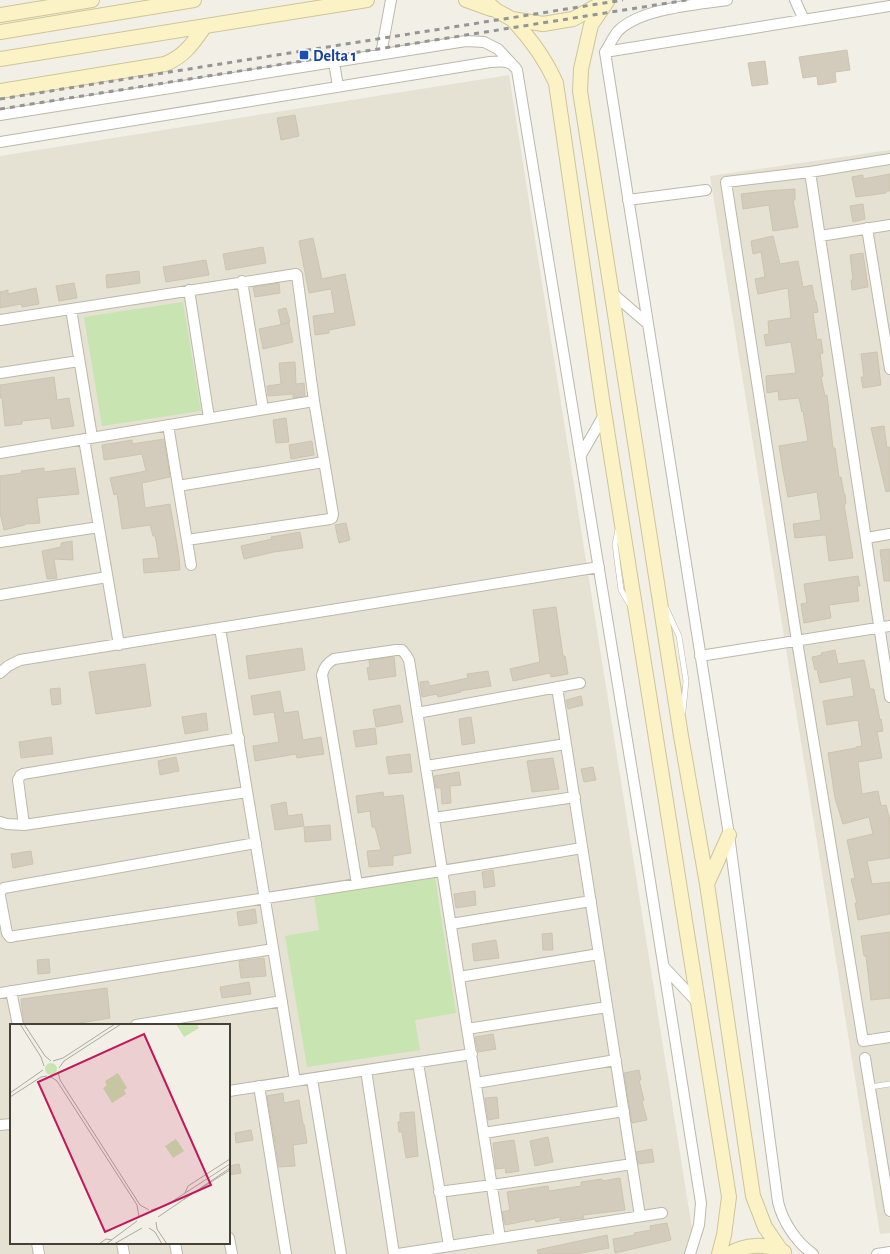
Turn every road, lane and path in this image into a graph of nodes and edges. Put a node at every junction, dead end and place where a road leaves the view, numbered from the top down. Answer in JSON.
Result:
{"nodes":[{"id":1,"x":92,"y":0,"type":"edge"},
{"id":2,"x":194,"y":0,"type":"edge"},
{"id":3,"x":367,"y":0,"type":"edge"},
{"id":4,"x":391,"y":0,"type":"edge"},
{"id":5,"x":466,"y":0,"type":"edge"},
{"id":6,"x":484,"y":0,"type":"edge"},
{"id":7,"x":608,"y":0,"type":"edge"},
{"id":8,"x":727,"y":0,"type":"edge"},
{"id":9,"x":795,"y":0,"type":"edge"},
{"id":10,"x":890,"y":6,"type":"edge"},
{"id":11,"x":497,"y":11,"type":"junction"},
{"id":12,"x":0,"y":15,"type":"edge"},
{"id":13,"x":512,"y":19,"type":"junction"},
{"id":14,"x":804,"y":20,"type":"junction"},
{"id":15,"x":205,"y":26,"type":"junction"},
{"id":16,"x":0,"y":32,"type":"edge"},
{"id":17,"x":604,"y":52,"type":"junction"},
{"id":18,"x":381,"y":54,"type":"junction"},
{"id":19,"x":0,"y":59,"type":"edge"},
{"id":20,"x":334,"y":62,"type":"junction"},
{"id":21,"x":514,"y":65,"type":"junction"},
{"id":22,"x":338,"y":87,"type":"junction"},
{"id":23,"x":0,"y":91,"type":"edge"},
{"id":24,"x":0,"y":115,"type":"edge"},
{"id":25,"x":0,"y":142,"type":"edge"},
{"id":26,"x":890,"y":159,"type":"edge"},
{"id":27,"x":810,"y":172,"type":"junction"},
{"id":28,"x":706,"y":190,"type":"dead end"},
{"id":29,"x":628,"y":200,"type":"junction"},
{"id":30,"x":890,"y":225,"type":"edge"},
{"id":31,"x":867,"y":228,"type":"junction"},
{"id":32,"x":820,"y":236,"type":"junction"},
{"id":33,"x":242,"y":281,"type":"junction"},
{"id":34,"x":189,"y":290,"type":"junction"},
{"id":35,"x":611,"y":292,"type":"junction"},
{"id":36,"x":71,"y":309,"type":"junction"},
{"id":37,"x":0,"y":320,"type":"edge"},
{"id":38,"x":648,"y":324,"type":"junction"},
{"id":39,"x":887,"y":327,"type":"edge"},
{"id":40,"x":79,"y":361,"type":"junction"},
{"id":41,"x":890,"y":369,"type":"edge"},
{"id":42,"x":0,"y":373,"type":"edge"},
{"id":43,"x":314,"y":401,"type":"junction"},
{"id":44,"x":262,"y":409,"type":"junction"},
{"id":45,"x":604,"y":415,"type":"junction"},
{"id":46,"x":209,"y":418,"type":"junction"},
{"id":47,"x":168,"y":425,"type":"junction"},
{"id":48,"x":88,"y":438,"type":"junction"},
{"id":49,"x":0,"y":453,"type":"edge"},
{"id":50,"x":581,"y":455,"type":"junction"},
{"id":51,"x":324,"y":462,"type":"junction"},
{"id":52,"x":178,"y":486,"type":"junction"},
{"id":53,"x":99,"y":527,"type":"junction"},
{"id":54,"x":890,"y":534,"type":"edge"},
{"id":55,"x":866,"y":538,"type":"junction"},
{"id":56,"x":187,"y":540,"type":"junction"},
{"id":57,"x":0,"y":542,"type":"edge"},
{"id":58,"x":191,"y":565,"type":"dead end"},
{"id":59,"x":599,"y":567,"type":"junction"},
{"id":60,"x":108,"y":577,"type":"junction"},
{"id":61,"x":0,"y":595,"type":"edge"},
{"id":62,"x":890,"y":626,"type":"edge"},
{"id":63,"x":220,"y":628,"type":"junction"},
{"id":64,"x":880,"y":628,"type":"junction"},
{"id":65,"x":797,"y":641,"type":"junction"},
{"id":66,"x":119,"y":644,"type":"junction"},
{"id":67,"x":700,"y":656,"type":"junction"},
{"id":68,"x":0,"y":673,"type":"edge"},
{"id":69,"x":580,"y":683,"type":"dead end"},
{"id":70,"x":557,"y":687,"type":"junction"},
{"id":71,"x":890,"y":697,"type":"edge"},
{"id":72,"x":417,"y":713,"type":"junction"},
{"id":73,"x":239,"y":738,"type":"junction"},
{"id":74,"x":566,"y":744,"type":"junction"},
{"id":75,"x":426,"y":766,"type":"junction"},
{"id":76,"x":247,"y":792,"type":"junction"},
{"id":77,"x":574,"y":797,"type":"junction"},
{"id":78,"x":434,"y":818,"type":"junction"},
{"id":79,"x":0,"y":822,"type":"edge"},
{"id":80,"x":24,"y":825,"type":"junction"},
{"id":81,"x":729,"y":835,"type":"junction"},
{"id":82,"x":256,"y":843,"type":"junction"},
{"id":83,"x":582,"y":848,"type":"junction"},
{"id":84,"x":443,"y":872,"type":"junction"},
{"id":85,"x":357,"y":884,"type":"junction"},
{"id":86,"x":707,"y":884,"type":"junction"},
{"id":87,"x":0,"y":894,"type":"edge"},
{"id":88,"x":265,"y":898,"type":"junction"},
{"id":89,"x":591,"y":901,"type":"junction"},
{"id":90,"x":451,"y":924,"type":"junction"},
{"id":91,"x":273,"y":949,"type":"junction"},
{"id":92,"x":599,"y":954,"type":"junction"},
{"id":93,"x":664,"y":967,"type":"junction"},
{"id":94,"x":459,"y":977,"type":"junction"},
{"id":95,"x":11,"y":991,"type":"junction"},
{"id":96,"x":0,"y":993,"type":"edge"},
{"id":97,"x":282,"y":1002,"type":"junction"},
{"id":98,"x":698,"y":1003,"type":"junction"},
{"id":99,"x":608,"y":1007,"type":"junction"},
{"id":100,"x":18,"y":1024,"type":"edge"},
{"id":101,"x":142,"y":1024,"type":"edge"},
{"id":102,"x":468,"y":1029,"type":"junction"},
{"id":103,"x":890,"y":1037,"type":"edge"},
{"id":104,"x":472,"y":1054,"type":"junction"},
{"id":105,"x":865,"y":1058,"type":"dead end"},
{"id":106,"x":616,"y":1060,"type":"junction"},
{"id":107,"x":418,"y":1063,"type":"junction"},
{"id":108,"x":366,"y":1070,"type":"junction"},
{"id":109,"x":312,"y":1079,"type":"junction"},
{"id":110,"x":295,"y":1081,"type":"junction"},
{"id":111,"x":476,"y":1083,"type":"junction"},
{"id":112,"x":890,"y":1084,"type":"edge"},
{"id":113,"x":259,"y":1086,"type":"junction"},
{"id":114,"x":870,"y":1087,"type":"junction"},
{"id":115,"x":230,"y":1091,"type":"edge"},
{"id":116,"x":624,"y":1111,"type":"junction"},
{"id":117,"x":10,"y":1124,"type":"edge"},
{"id":118,"x":0,"y":1125,"type":"edge"},
{"id":119,"x":484,"y":1133,"type":"junction"},
{"id":120,"x":632,"y":1164,"type":"junction"},
{"id":121,"x":492,"y":1185,"type":"junction"},
{"id":122,"x":439,"y":1192,"type":"junction"},
{"id":123,"x":890,"y":1211,"type":"edge"},
{"id":124,"x":662,"y":1213,"type":"dead end"},
{"id":125,"x":640,"y":1216,"type":"junction"},
{"id":126,"x":500,"y":1238,"type":"junction"},
{"id":127,"x":230,"y":1243,"type":"edge"},
{"id":128,"x":37,"y":1244,"type":"edge"},
{"id":129,"x":122,"y":1244,"type":"edge"},
{"id":130,"x":175,"y":1244,"type":"edge"},
{"id":131,"x":449,"y":1246,"type":"junction"},
{"id":132,"x":784,"y":1252,"type":"edge"},
{"id":133,"x":890,"y":1252,"type":"edge"},
{"id":134,"x":38,"y":1254,"type":"edge"},
{"id":135,"x":124,"y":1254,"type":"edge"},
{"id":136,"x":177,"y":1254,"type":"edge"},
{"id":137,"x":232,"y":1254,"type":"edge"},
{"id":138,"x":286,"y":1254,"type":"edge"},
{"id":139,"x":341,"y":1254,"type":"edge"},
{"id":140,"x":394,"y":1254,"type":"edge"},
{"id":141,"x":398,"y":1254,"type":"edge"},
{"id":142,"x":690,"y":1254,"type":"edge"},
{"id":143,"x":719,"y":1254,"type":"edge"},
{"id":144,"x":729,"y":1254,"type":"edge"},
{"id":145,"x":813,"y":1254,"type":"edge"},
{"id":146,"x":877,"y":1254,"type":"edge"}],
"edges":[{"from":1,"to":12,"type":"street"},
{"from":2,"to":16,"type":"street"},
{"from":3,"to":15,"type":"street"},
{"from":4,"to":18,"type":"street"},
{"from":5,"to":11,"type":"street"},
{"from":6,"to":11,"type":"street"},
{"from":7,"to":13,"type":"street"},
{"from":7,"to":35,"type":"street"},
{"from":8,"to":17,"type":"street"},
{"from":9,"to":14,"type":"street"},
{"from":10,"to":14,"type":"street"},
{"from":11,"to":13,"type":"street"},
{"from":13,"to":45,"type":"street"},
{"from":14,"to":17,"type":"street"},
{"from":15,"to":19,"type":"street"},
{"from":15,"to":23,"type":"street"},
{"from":17,"to":29,"type":"street"},
{"from":18,"to":20,"type":"street"},
{"from":18,"to":21,"type":"street"},
{"from":20,"to":22,"type":"street"},
{"from":20,"to":24,"type":"street"},
{"from":21,"to":22,"type":"street"},
{"from":21,"to":50,"type":"street"},
{"from":22,"to":25,"type":"street"},
{"from":26,"to":27,"type":"street"},
{"from":27,"to":32,"type":"street"},
{"from":27,"to":65,"type":"street"},
{"from":28,"to":29,"type":"street"},
{"from":29,"to":38,"type":"street"},
{"from":30,"to":31,"type":"street"},
{"from":31,"to":32,"type":"street"},
{"from":31,"to":39,"type":"street"},
{"from":32,"to":55,"type":"street"},
{"from":33,"to":34,"type":"street"},
{"from":33,"to":43,"type":"street"},
{"from":33,"to":44,"type":"street"},
{"from":34,"to":36,"type":"street"},
{"from":34,"to":46,"type":"street"},
{"from":35,"to":38,"type":"street"},
{"from":35,"to":86,"type":"street"},
{"from":36,"to":37,"type":"street"},
{"from":36,"to":40,"type":"street"},
{"from":38,"to":67,"type":"street"},
{"from":39,"to":41,"type":"street"},
{"from":40,"to":42,"type":"street"},
{"from":40,"to":48,"type":"street"},
{"from":43,"to":44,"type":"street"},
{"from":43,"to":51,"type":"street"},
{"from":44,"to":46,"type":"street"},
{"from":45,"to":50,"type":"street"},
{"from":45,"to":98,"type":"street"},
{"from":46,"to":47,"type":"street"},
{"from":47,"to":48,"type":"street"},
{"from":47,"to":52,"type":"street"},
{"from":48,"to":49,"type":"street"},
{"from":48,"to":53,"type":"street"},
{"from":50,"to":59,"type":"street"},
{"from":51,"to":52,"type":"street"},
{"from":51,"to":56,"type":"street"},
{"from":52,"to":56,"type":"street"},
{"from":53,"to":57,"type":"street"},
{"from":53,"to":60,"type":"street"},
{"from":54,"to":55,"type":"street"},
{"from":55,"to":64,"type":"street"},
{"from":56,"to":58,"type":"street"},
{"from":59,"to":63,"type":"street"},
{"from":59,"to":93,"type":"street"},
{"from":60,"to":61,"type":"street"},
{"from":60,"to":66,"type":"street"},
{"from":62,"to":64,"type":"street"},
{"from":63,"to":66,"type":"street"},
{"from":63,"to":73,"type":"street"},
{"from":64,"to":65,"type":"street"},
{"from":64,"to":71,"type":"street"},
{"from":65,"to":67,"type":"street"},
{"from":65,"to":103,"type":"street"},
{"from":66,"to":68,"type":"street"},
{"from":67,"to":81,"type":"street"},
{"from":69,"to":70,"type":"street"},
{"from":70,"to":72,"type":"street"},
{"from":70,"to":74,"type":"street"},
{"from":72,"to":75,"type":"street"},
{"from":72,"to":85,"type":"street"},
{"from":73,"to":76,"type":"street"},
{"from":73,"to":80,"type":"street"},
{"from":74,"to":75,"type":"street"},
{"from":74,"to":77,"type":"street"},
{"from":75,"to":78,"type":"street"},
{"from":76,"to":80,"type":"street"},
{"from":76,"to":82,"type":"street"},
{"from":77,"to":78,"type":"street"},
{"from":77,"to":83,"type":"street"},
{"from":78,"to":84,"type":"street"},
{"from":79,"to":80,"type":"street"},
{"from":81,"to":86,"type":"street"},
{"from":81,"to":145,"type":"street"},
{"from":82,"to":87,"type":"street"},
{"from":82,"to":88,"type":"street"},
{"from":83,"to":84,"type":"street"},
{"from":83,"to":89,"type":"street"},
{"from":84,"to":85,"type":"street"},
{"from":84,"to":90,"type":"street"},
{"from":85,"to":88,"type":"street"},
{"from":86,"to":132,"type":"street"},
{"from":87,"to":88,"type":"street"},
{"from":88,"to":91,"type":"street"},
{"from":89,"to":90,"type":"street"},
{"from":89,"to":92,"type":"street"},
{"from":90,"to":94,"type":"street"},
{"from":91,"to":95,"type":"street"},
{"from":91,"to":97,"type":"street"},
{"from":92,"to":94,"type":"street"},
{"from":92,"to":99,"type":"street"},
{"from":93,"to":98,"type":"street"},
{"from":93,"to":142,"type":"street"},
{"from":94,"to":102,"type":"street"},
{"from":95,"to":96,"type":"street"},
{"from":95,"to":100,"type":"street"},
{"from":97,"to":101,"type":"street"},
{"from":97,"to":110,"type":"street"},
{"from":98,"to":143,"type":"street"},
{"from":99,"to":102,"type":"street"},
{"from":99,"to":106,"type":"street"},
{"from":102,"to":104,"type":"street"},
{"from":104,"to":107,"type":"street"},
{"from":104,"to":111,"type":"street"},
{"from":105,"to":114,"type":"street"},
{"from":106,"to":111,"type":"street"},
{"from":106,"to":116,"type":"street"},
{"from":107,"to":108,"type":"street"},
{"from":107,"to":122,"type":"street"},
{"from":108,"to":109,"type":"street"},
{"from":108,"to":140,"type":"street"},
{"from":109,"to":110,"type":"street"},
{"from":109,"to":139,"type":"street"},
{"from":110,"to":113,"type":"street"},
{"from":111,"to":119,"type":"street"},
{"from":112,"to":114,"type":"lane"},
{"from":113,"to":115,"type":"street"},
{"from":113,"to":138,"type":"street"},
{"from":114,"to":123,"type":"street"},
{"from":116,"to":119,"type":"street"},
{"from":116,"to":120,"type":"street"},
{"from":117,"to":118,"type":"street"},
{"from":119,"to":121,"type":"street"},
{"from":120,"to":121,"type":"street"},
{"from":120,"to":125,"type":"street"},
{"from":121,"to":122,"type":"street"},
{"from":121,"to":126,"type":"street"},
{"from":122,"to":131,"type":"street"},
{"from":124,"to":125,"type":"street"},
{"from":125,"to":126,"type":"street"},
{"from":126,"to":131,"type":"street"},
{"from":127,"to":137,"type":"street"},
{"from":128,"to":134,"type":"street"},
{"from":129,"to":135,"type":"street"},
{"from":130,"to":136,"type":"street"},
{"from":131,"to":141,"type":"street"},
{"from":132,"to":144,"type":"street"},
{"from":133,"to":146,"type":"street"}]}
